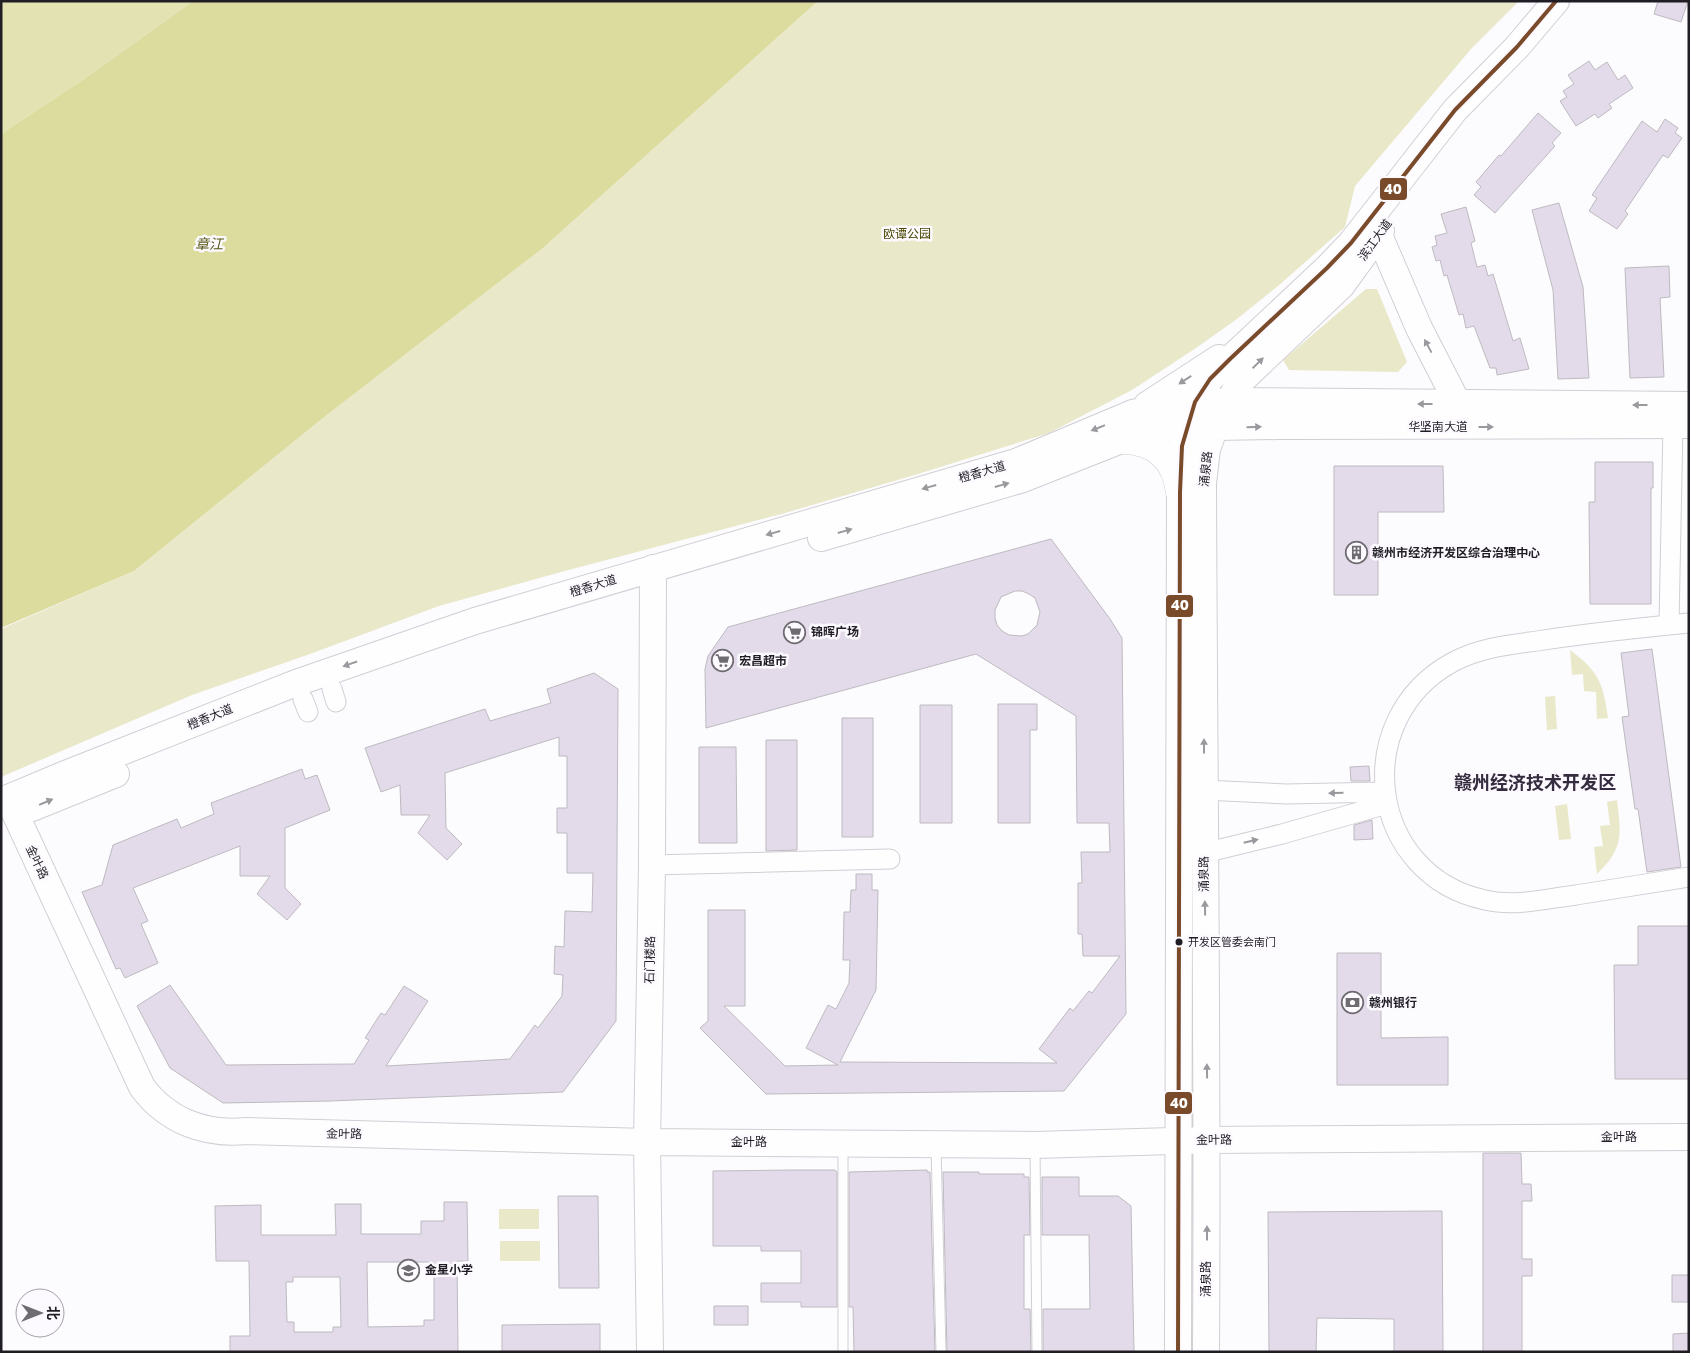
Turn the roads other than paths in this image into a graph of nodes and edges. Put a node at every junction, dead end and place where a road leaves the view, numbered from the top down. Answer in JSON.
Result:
{"nodes":[{"id":1,"x":1556,"y":1,"type":"edge"},
{"id":2,"x":1571,"y":1,"type":"edge"},
{"id":3,"x":1379,"y":235,"type":"junction"},
{"id":4,"x":1281,"y":310,"type":"junction"},
{"id":5,"x":1196,"y":402,"type":"junction"},
{"id":6,"x":1229,"y":402,"type":"junction"},
{"id":7,"x":1458,"y":404,"type":"junction"},
{"id":8,"x":1133,"y":413,"type":"junction"},
{"id":9,"x":1684,"y":419,"type":"edge"},
{"id":10,"x":1188,"y":427,"type":"junction"},
{"id":11,"x":1215,"y":427,"type":"junction"},
{"id":12,"x":1122,"y":440,"type":"junction"},
{"id":13,"x":1180,"y":492,"type":"junction"},
{"id":14,"x":653,"y":577,"type":"junction"},
{"id":15,"x":1689,"y":622,"type":"edge"},
{"id":16,"x":1670,"y":624,"type":"junction"},
{"id":17,"x":1204,"y":790,"type":"junction"},
{"id":18,"x":1386,"y":798,"type":"junction"},
{"id":19,"x":6,"y":809,"type":"edge"},
{"id":20,"x":1204,"y":853,"type":"junction"},
{"id":21,"x":890,"y":859,"type":"dead end"},
{"id":22,"x":652,"y":865,"type":"junction"},
{"id":23,"x":1689,"y":877,"type":"edge"},
{"id":24,"x":1689,"y":1137,"type":"edge"},
{"id":25,"x":1207,"y":1140,"type":"junction"},
{"id":26,"x":1178,"y":1141,"type":"junction"},
{"id":27,"x":647,"y":1142,"type":"junction"},
{"id":28,"x":843,"y":1142,"type":"junction"},
{"id":29,"x":936,"y":1143,"type":"junction"},
{"id":30,"x":1035,"y":1145,"type":"junction"},
{"id":31,"x":650,"y":1352,"type":"edge"},
{"id":32,"x":843,"y":1352,"type":"edge"},
{"id":33,"x":941,"y":1352,"type":"edge"},
{"id":34,"x":1037,"y":1352,"type":"edge"},
{"id":35,"x":1178,"y":1352,"type":"edge"},
{"id":36,"x":1206,"y":1352,"type":"edge"}],
"edges":[{"from":1,"to":4,"type":"main road","name":"滨江大道"},
{"from":2,"to":3,"type":"main road","name":"滨江大道"},
{"from":6,"to":3,"type":"main road","name":"滨江大道","one_way":true},
{"from":7,"to":3,"type":"main road","one_way":true},
{"from":4,"to":5,"type":"main road","name":"滨江大道"},
{"from":4,"to":8,"type":"main road","one_way":true},
{"from":5,"to":6,"type":"main road","name":"华坚南大道"},
{"from":5,"to":8,"type":"main road","name":"橙香大道"},
{"from":5,"to":10,"type":"main road","name":"涌泉路"},
{"from":7,"to":6,"type":"main road","name":"华坚南大道","one_way":true},
{"from":6,"to":11,"type":"main road","name":"涌泉路"},
{"from":9,"to":7,"type":"main road","name":"华坚南大道","one_way":true},
{"from":8,"to":14,"type":"main road","name":"橙香大道","one_way":true},
{"from":11,"to":9,"type":"main road","name":"华坚南大道","one_way":true},
{"from":9,"to":16,"type":"street"},
{"from":10,"to":11,"type":"main road","name":"华坚南大道"},
{"from":10,"to":12,"type":"main road","name":"橙香大道"},
{"from":10,"to":13,"type":"main road","name":"涌泉路"},
{"from":17,"to":11,"type":"main road","name":"涌泉路","one_way":true},
{"from":12,"to":13,"type":"main road"},
{"from":14,"to":12,"type":"main road","name":"橙香大道","one_way":true},
{"from":13,"to":26,"type":"main road","name":"涌泉路"},
{"from":19,"to":14,"type":"main road","name":"橙香大道","one_way":true},
{"from":14,"to":19,"type":"main road","name":"橙香大道","one_way":true},
{"from":14,"to":22,"type":"main road","name":"石门楼路"},
{"from":15,"to":16,"type":"street"},
{"from":16,"to":18,"type":"street"},
{"from":18,"to":17,"type":"street","one_way":true},
{"from":17,"to":20,"type":"main road","name":"涌泉路"},
{"from":20,"to":18,"type":"street","one_way":true},
{"from":18,"to":23,"type":"street"},
{"from":19,"to":27,"type":"main road","name":"金叶路"},
{"from":25,"to":20,"type":"main road","name":"涌泉路","one_way":true},
{"from":21,"to":22,"type":"street"},
{"from":22,"to":27,"type":"main road","name":"石门楼路"},
{"from":24,"to":25,"type":"main road","name":"金叶路"},
{"from":25,"to":26,"type":"main road","name":"金叶路"},
{"from":36,"to":25,"type":"main road","name":"涌泉路","one_way":true},
{"from":26,"to":30,"type":"main road","name":"金叶路"},
{"from":26,"to":35,"type":"main road","name":"涌泉路"},
{"from":27,"to":28,"type":"main road","name":"金叶路"},
{"from":27,"to":31,"type":"main road","name":"石门楼路"},
{"from":28,"to":29,"type":"main road","name":"金叶路"},
{"from":28,"to":32,"type":"lane"},
{"from":29,"to":30,"type":"main road","name":"金叶路"},
{"from":29,"to":33,"type":"lane"},
{"from":30,"to":34,"type":"lane"}]}
